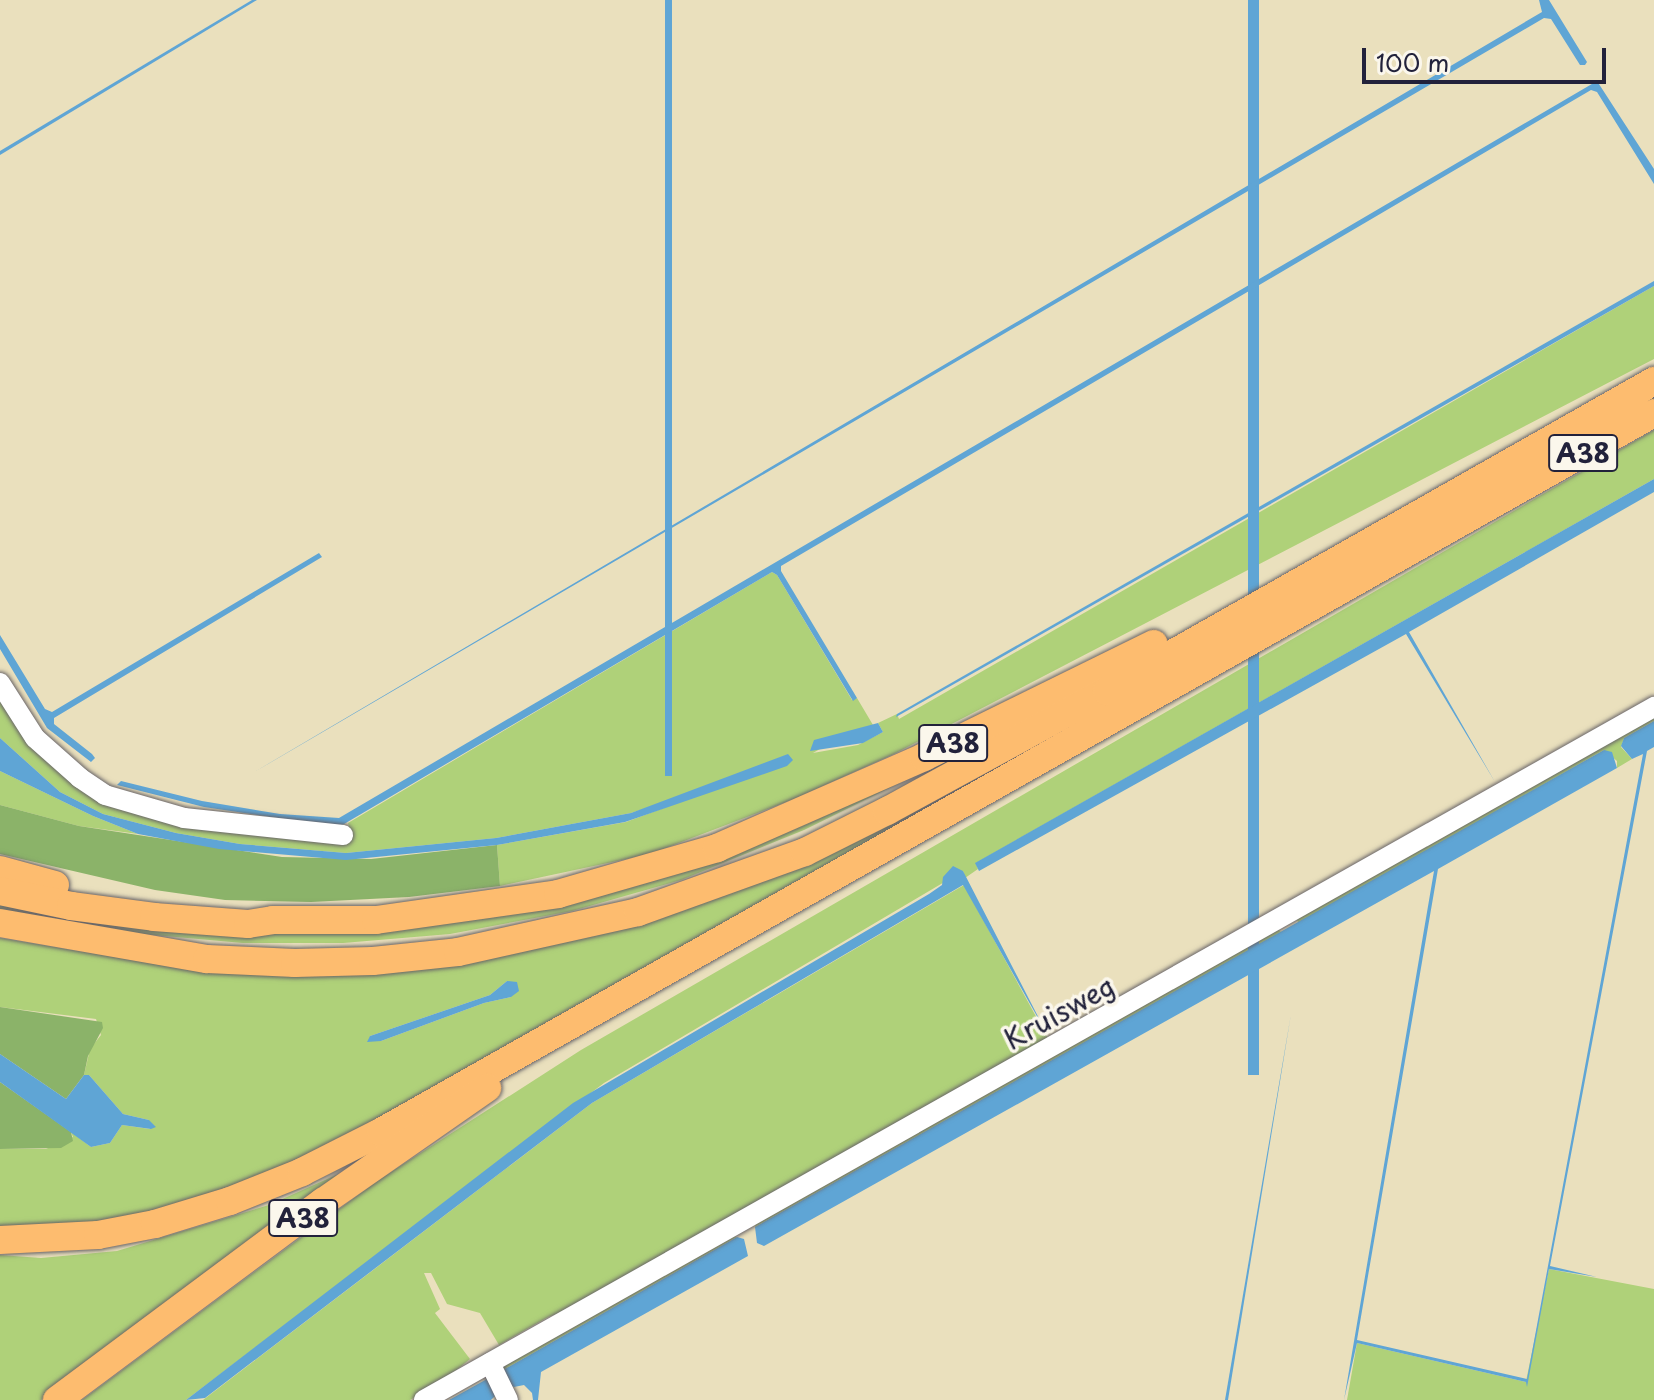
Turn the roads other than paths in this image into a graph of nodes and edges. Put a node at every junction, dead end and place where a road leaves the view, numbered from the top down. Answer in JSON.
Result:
{"nodes":[{"id":1,"x":1654,"y":381,"type":"edge"},
{"id":2,"x":1654,"y":413,"type":"edge"},
{"id":3,"x":1231,"y":620,"type":"junction"},
{"id":4,"x":0,"y":683,"type":"edge"},
{"id":5,"x":1654,"y":707,"type":"edge"},
{"id":6,"x":343,"y":835,"type":"dead end"},
{"id":7,"x":0,"y":870,"type":"edge"},
{"id":8,"x":0,"y":891,"type":"edge"},
{"id":9,"x":273,"y":920,"type":"junction"},
{"id":10,"x":0,"y":923,"type":"edge"},
{"id":11,"x":550,"y":1037,"type":"junction"},
{"id":12,"x":0,"y":1240,"type":"edge"},
{"id":13,"x":500,"y":1382,"type":"edge"},
{"id":14,"x":57,"y":1400,"type":"edge"},
{"id":15,"x":424,"y":1400,"type":"edge"}],
"edges":[{"from":1,"to":3,"type":"highway","number":"A38"},
{"from":2,"to":11,"type":"highway","number":"A38"},
{"from":3,"to":9,"type":"highway","number":"A38"},
{"from":3,"to":10,"type":"highway","number":"A38"},
{"from":4,"to":6,"type":"street"},
{"from":5,"to":13,"type":"street","name":"Kruisweg"},
{"from":7,"to":9,"type":"highway","number":"A38"},
{"from":8,"to":9,"type":"highway","number":"A38"},
{"from":11,"to":12,"type":"highway","number":"A38"},
{"from":11,"to":14,"type":"highway","number":"A38"},
{"from":13,"to":15,"type":"street","name":"Kruisweg"}]}
